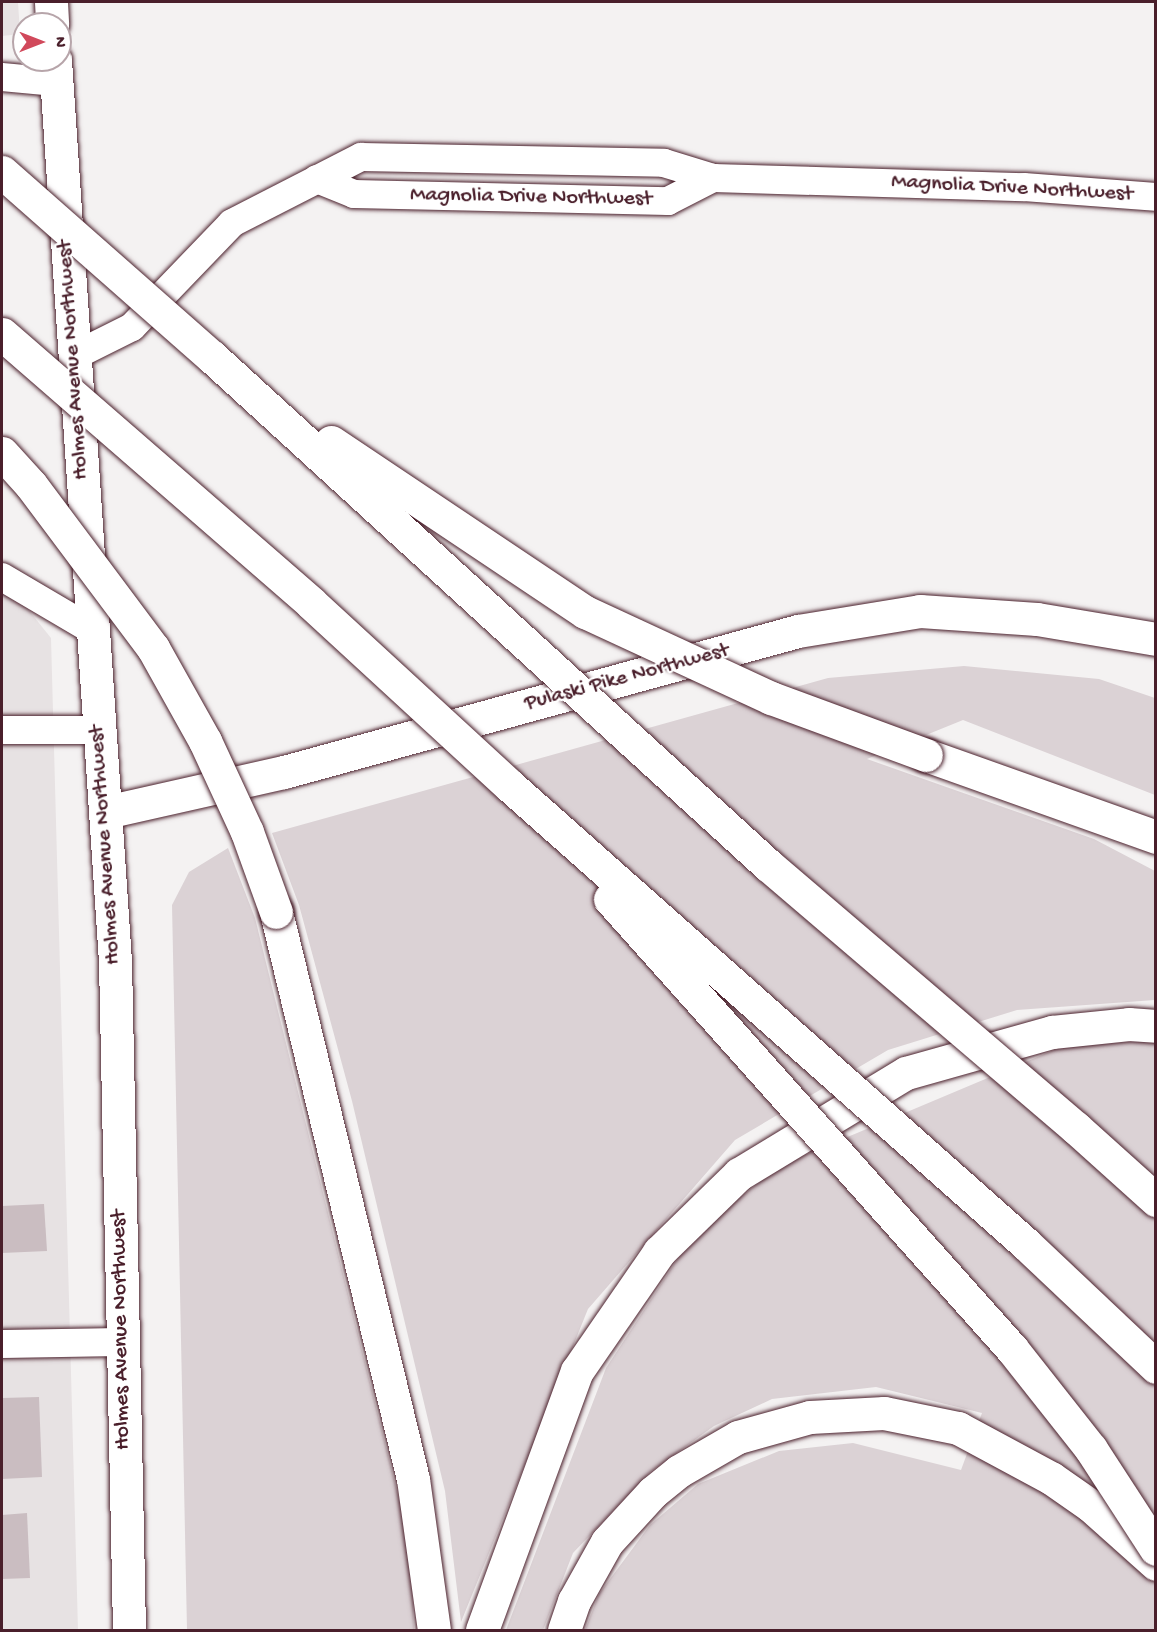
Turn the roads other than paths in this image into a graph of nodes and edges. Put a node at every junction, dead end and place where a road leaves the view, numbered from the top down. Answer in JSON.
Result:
{"nodes":[{"id":1,"x":46,"y":72,"type":"edge"},
{"id":2,"x":55,"y":72,"type":"edge"},
{"id":3,"x":2,"y":77,"type":"edge"},
{"id":4,"x":2,"y":172,"type":"edge"},
{"id":5,"x":713,"y":178,"type":"junction"},
{"id":6,"x":317,"y":179,"type":"junction"},
{"id":7,"x":1155,"y":197,"type":"edge"},
{"id":8,"x":2,"y":334,"type":"edge"},
{"id":9,"x":74,"y":356,"type":"junction"},
{"id":10,"x":212,"y":357,"type":"junction"},
{"id":11,"x":2,"y":453,"type":"edge"},
{"id":12,"x":2,"y":577,"type":"edge"},
{"id":13,"x":92,"y":630,"type":"junction"},
{"id":14,"x":1155,"y":639,"type":"edge"},
{"id":15,"x":2,"y":730,"type":"edge"},
{"id":16,"x":98,"y":730,"type":"junction"},
{"id":17,"x":510,"y":786,"type":"junction"},
{"id":18,"x":106,"y":812,"type":"junction"},
{"id":19,"x":1153,"y":837,"type":"edge"},
{"id":20,"x":1155,"y":1026,"type":"edge"},
{"id":21,"x":1155,"y":1200,"type":"edge"},
{"id":22,"x":121,"y":1342,"type":"junction"},
{"id":23,"x":2,"y":1344,"type":"edge"},
{"id":24,"x":1155,"y":1366,"type":"edge"},
{"id":25,"x":1155,"y":1548,"type":"edge"},
{"id":26,"x":1155,"y":1564,"type":"edge"},
{"id":27,"x":126,"y":1629,"type":"edge"},
{"id":28,"x":434,"y":1630,"type":"edge"},
{"id":29,"x":482,"y":1630,"type":"edge"},
{"id":30,"x":564,"y":1630,"type":"edge"}],
"edges":[{"from":1,"to":3,"type":"street"},
{"from":2,"to":9,"type":"main road","name":"Holmes Avenue Northwest"},
{"from":4,"to":10,"type":"main road","bridge":true},
{"from":5,"to":6,"type":"street"},
{"from":5,"to":6,"type":"street","name":"Magnolia Drive Northwest"},
{"from":5,"to":7,"type":"street","name":"Magnolia Drive Northwest"},
{"from":6,"to":9,"type":"street"},
{"from":8,"to":17,"type":"main road","bridge":true},
{"from":9,"to":13,"type":"main road","name":"Holmes Avenue Northwest"},
{"from":10,"to":19,"type":"main road","bridge":true},
{"from":10,"to":21,"type":"main road","bridge":true},
{"from":11,"to":28,"type":"main road","bridge":true},
{"from":12,"to":13,"type":"street"},
{"from":13,"to":16,"type":"main road","name":"Holmes Avenue Northwest"},
{"from":14,"to":18,"type":"main road","name":"Pulaski Pike Northwest"},
{"from":15,"to":16,"type":"street"},
{"from":16,"to":18,"type":"main road","name":"Holmes Avenue Northwest"},
{"from":17,"to":24,"type":"main road","bridge":true},
{"from":17,"to":25,"type":"main road","bridge":true},
{"from":18,"to":22,"type":"main road","name":"Holmes Avenue Northwest"},
{"from":20,"to":29,"type":"main road"},
{"from":22,"to":23,"type":"street"},
{"from":22,"to":27,"type":"main road","name":"Holmes Avenue Northwest"},
{"from":26,"to":30,"type":"main road"}]}
